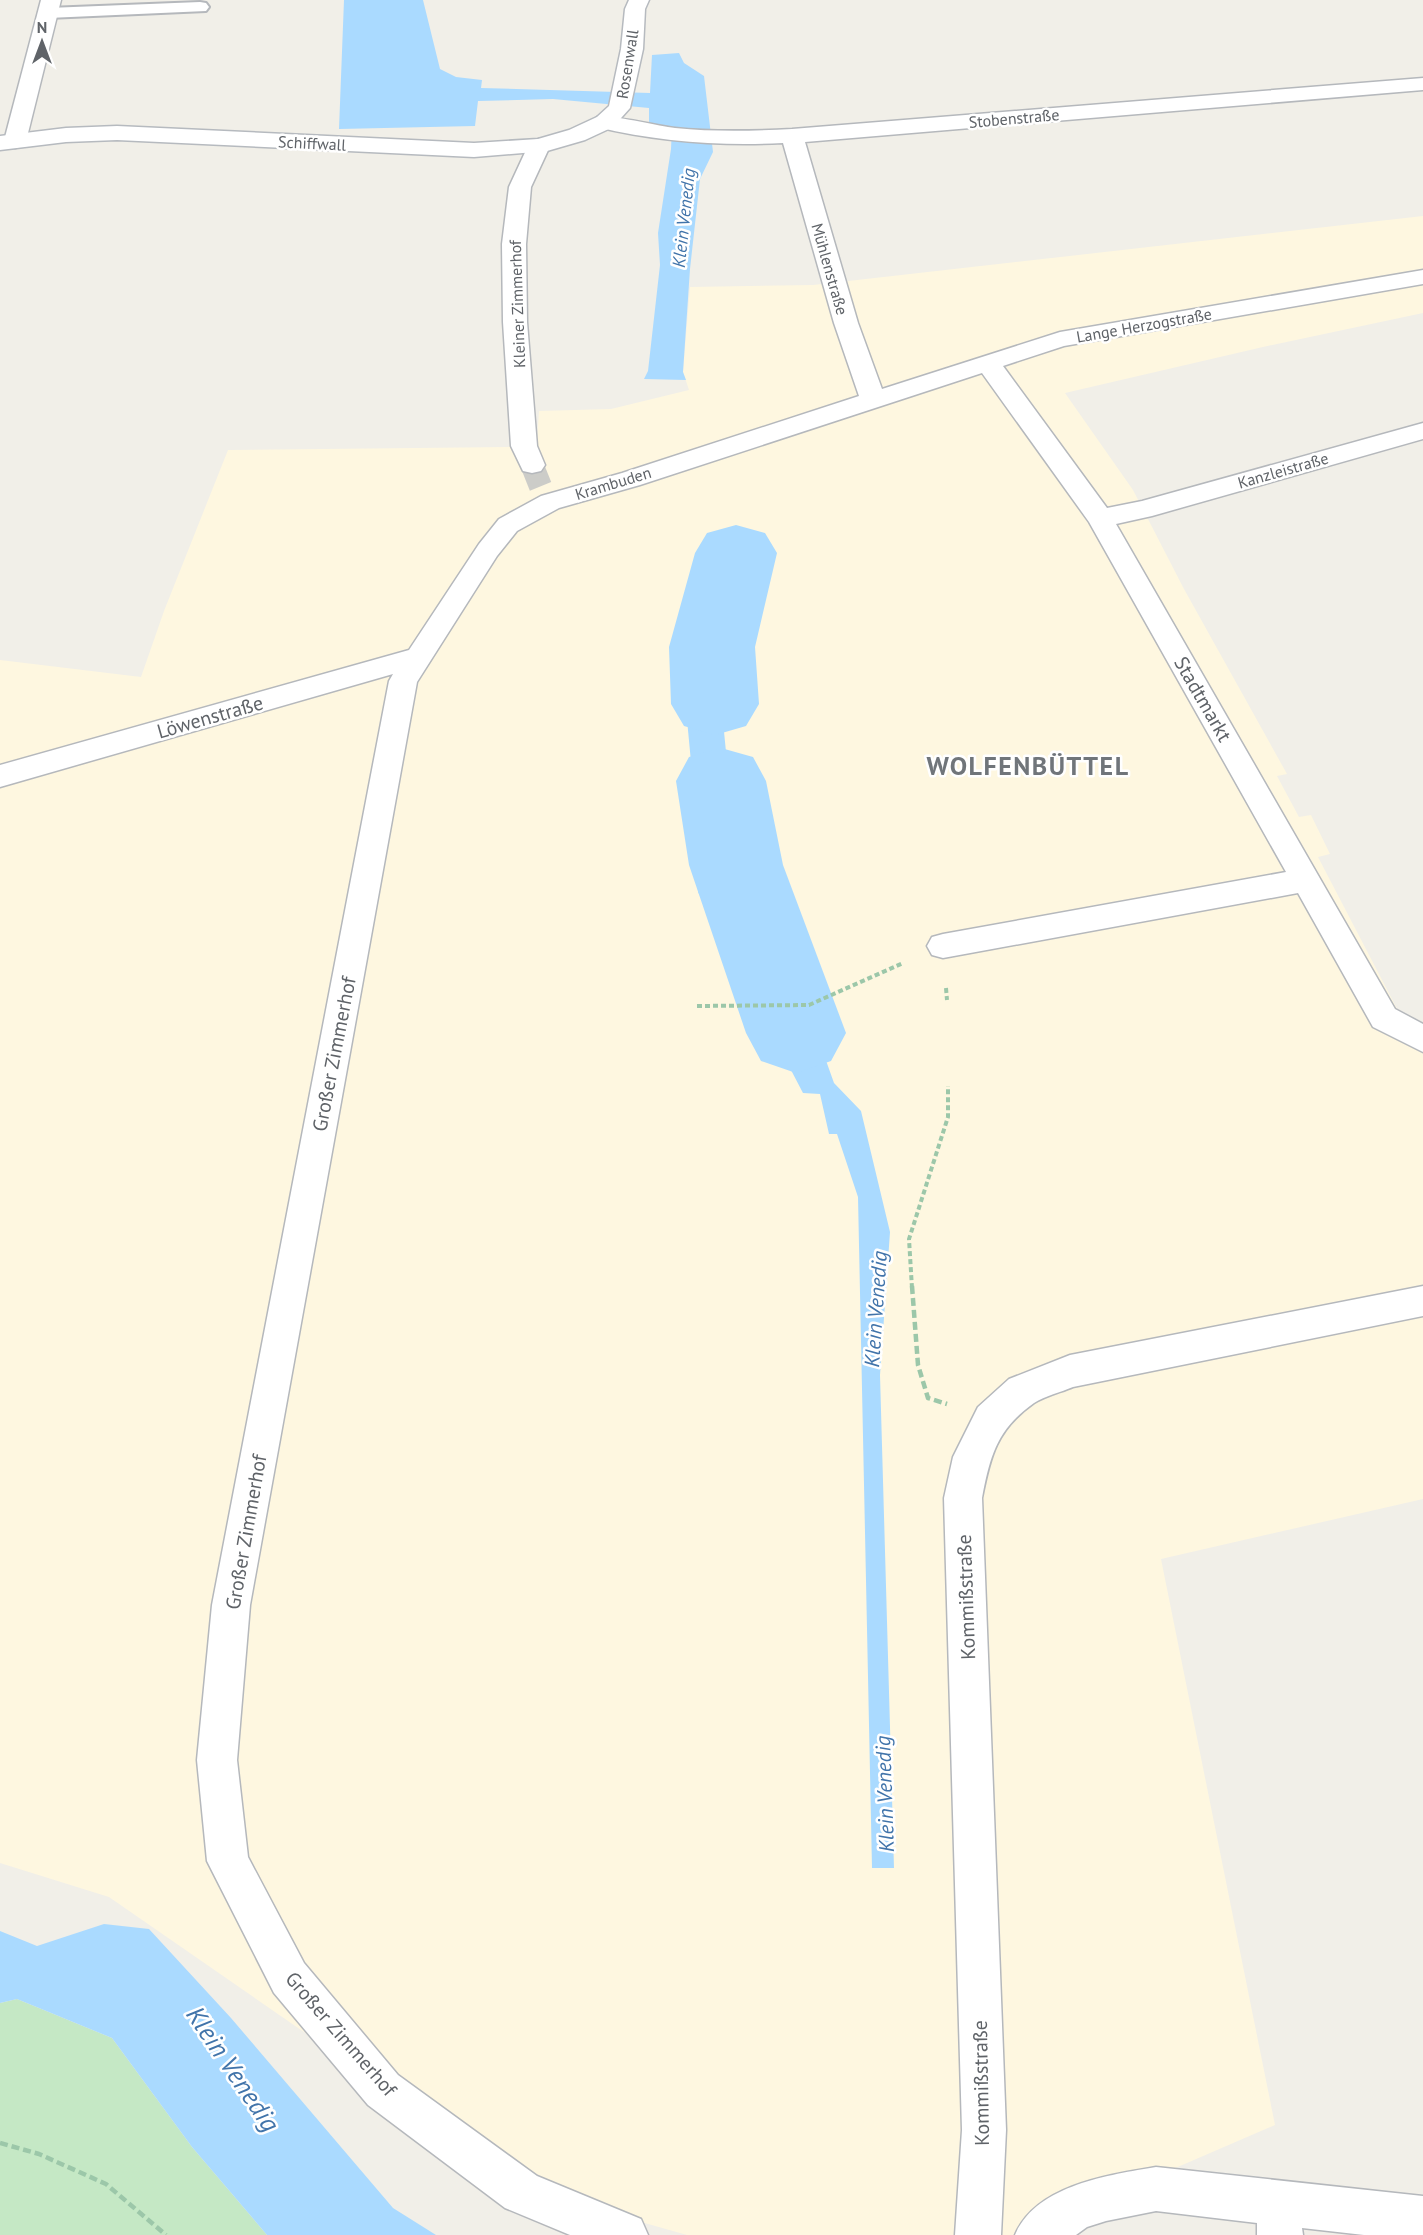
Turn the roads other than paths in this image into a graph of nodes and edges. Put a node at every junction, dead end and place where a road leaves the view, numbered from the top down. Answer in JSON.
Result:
{"nodes":[{"id":1,"x":639,"y":0,"type":"edge"},
{"id":2,"x":50,"y":6,"type":"edge"},
{"id":3,"x":200,"y":7,"type":"dead end"},
{"id":4,"x":1423,"y":84,"type":"edge"},
{"id":5,"x":612,"y":115,"type":"junction"},
{"id":6,"x":792,"y":136,"type":"junction"},
{"id":7,"x":8,"y":142,"type":"edge"},
{"id":8,"x":539,"y":146,"type":"junction"},
{"id":9,"x":1423,"y":277,"type":"edge"},
{"id":10,"x":987,"y":362,"type":"junction"},
{"id":11,"x":873,"y":399,"type":"junction"},
{"id":12,"x":1423,"y":431,"type":"edge"},
{"id":13,"x":531,"y":465,"type":"tunnel mouth"},
{"id":14,"x":1100,"y":519,"type":"junction"},
{"id":15,"x":419,"y":657,"type":"junction"},
{"id":16,"x":0,"y":776,"type":"edge"},
{"id":17,"x":1306,"y":880,"type":"junction"},
{"id":18,"x":942,"y":945,"type":"road end"},
{"id":19,"x":1423,"y":1039,"type":"edge"},
{"id":20,"x":1423,"y":1301,"type":"edge"},
{"id":21,"x":1279,"y":2218,"type":"edge"},
{"id":22,"x":1423,"y":2219,"type":"edge"},
{"id":23,"x":625,"y":2235,"type":"edge"},
{"id":24,"x":978,"y":2235,"type":"edge"},
{"id":25,"x":1038,"y":2235,"type":"edge"}],
"edges":[{"from":1,"to":5,"type":"street","name":"Rosenwall"},
{"from":2,"to":3,"type":"lane"},
{"from":2,"to":7,"type":"street"},
{"from":4,"to":6,"type":"street","name":"Stobenstraße"},
{"from":5,"to":6,"type":"street","name":"Stobenstraße"},
{"from":5,"to":8,"type":"street","name":"Schiffwall"},
{"from":6,"to":11,"type":"street","name":"Mühlenstraße"},
{"from":7,"to":8,"type":"street","name":"Schiffwall"},
{"from":8,"to":13,"type":"street","name":"Kleiner Zimmerhof"},
{"from":9,"to":10,"type":"street","name":"Lange Herzogstraße"},
{"from":10,"to":11,"type":"street","name":"Lange Herzogstraße"},
{"from":10,"to":14,"type":"street","name":"Stadtmarkt"},
{"from":11,"to":15,"type":"street","name":"Krambuden"},
{"from":12,"to":14,"type":"street","name":"Kanzleistraße"},
{"from":14,"to":17,"type":"street","name":"Stadtmarkt"},
{"from":15,"to":16,"type":"street","name":"Löwenstraße"},
{"from":15,"to":23,"type":"street","name":"Großer Zimmerhof"},
{"from":17,"to":18,"type":"street"},
{"from":17,"to":19,"type":"street","name":"Stadtmarkt"},
{"from":20,"to":24,"type":"street","name":"Kommißstraße"},
{"from":21,"to":22,"type":"street"},
{"from":21,"to":25,"type":"street"}]}
